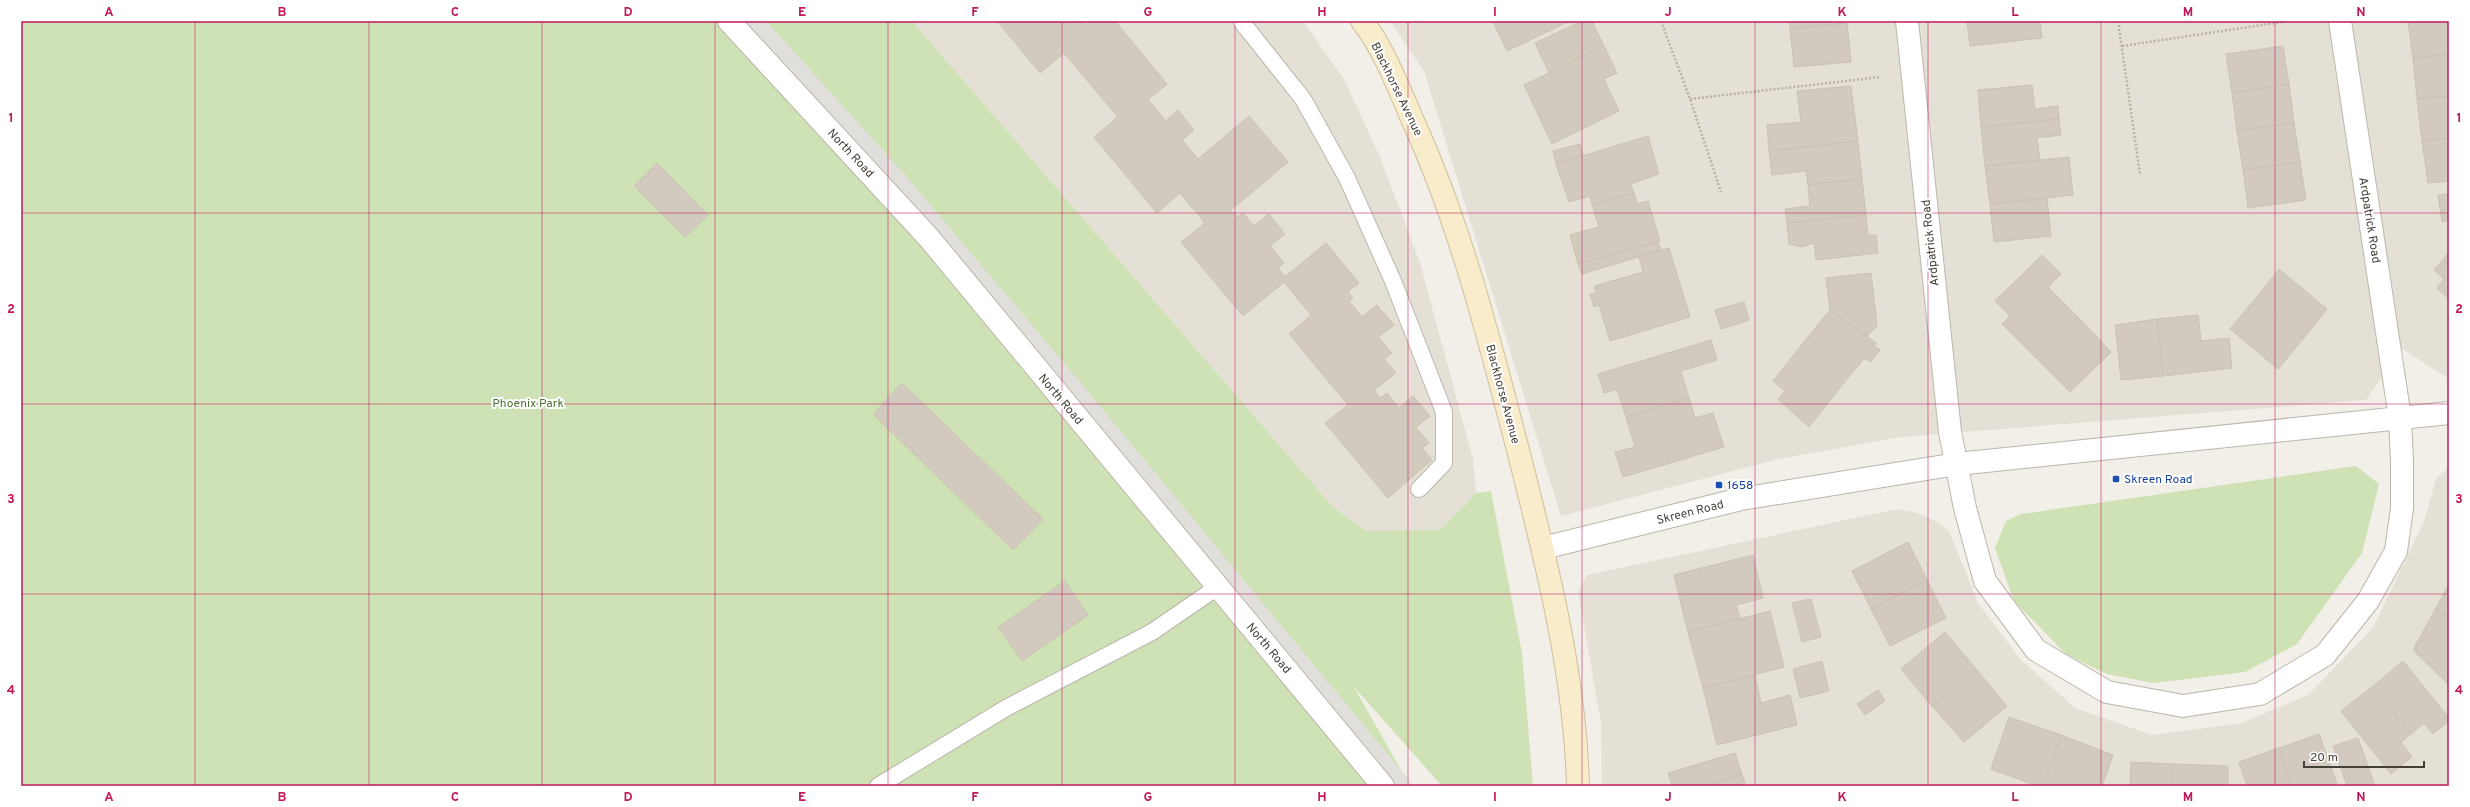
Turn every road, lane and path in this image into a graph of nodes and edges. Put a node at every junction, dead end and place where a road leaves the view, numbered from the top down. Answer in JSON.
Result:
{"nodes":[{"id":1,"x":730,"y":21,"type":"edge"},
{"id":2,"x":1241,"y":21,"type":"edge"},
{"id":3,"x":1661,"y":21,"type":"edge"},
{"id":4,"x":1907,"y":21,"type":"edge"},
{"id":5,"x":2118,"y":21,"type":"edge"},
{"id":6,"x":2289,"y":21,"type":"edge"},
{"id":7,"x":2340,"y":21,"type":"edge"},
{"id":8,"x":1365,"y":22,"type":"edge"},
{"id":9,"x":2122,"y":46,"type":"junction"},
{"id":10,"x":1912,"y":73,"type":"junction"},
{"id":11,"x":1690,"y":99,"type":"junction"},
{"id":12,"x":2140,"y":174,"type":"dead end"},
{"id":13,"x":1720,"y":192,"type":"dead end"},
{"id":14,"x":2449,"y":413,"type":"edge"},
{"id":15,"x":2400,"y":418,"type":"junction"},
{"id":16,"x":1957,"y":464,"type":"junction"},
{"id":17,"x":1419,"y":489,"type":"dead end"},
{"id":18,"x":1543,"y":548,"type":"junction"},
{"id":19,"x":1219,"y":586,"type":"junction"},
{"id":20,"x":878,"y":786,"type":"edge"},
{"id":21,"x":1383,"y":786,"type":"edge"},
{"id":22,"x":1578,"y":786,"type":"edge"}],
"edges":[{"from":1,"to":19,"type":"street","name":"North Road"},
{"from":2,"to":17,"type":"lane"},
{"from":3,"to":11,"type":"path"},
{"from":4,"to":10,"type":"street","name":"Ardpatrick Road"},
{"from":5,"to":9,"type":"path"},
{"from":6,"to":9,"type":"path"},
{"from":7,"to":15,"type":"street","name":"Ardpatrick Road"},
{"from":8,"to":18,"type":"main road","name":"Blackhorse Avenue"},
{"from":9,"to":12,"type":"path"},
{"from":10,"to":11,"type":"path"},
{"from":10,"to":16,"type":"street","name":"Ardpatrick Road"},
{"from":11,"to":13,"type":"path"},
{"from":14,"to":15,"type":"street","name":"Skreen Road"},
{"from":15,"to":16,"type":"street","name":"Skreen Road"},
{"from":15,"to":16,"type":"street"},
{"from":16,"to":18,"type":"street","name":"Skreen Road"},
{"from":18,"to":22,"type":"main road","name":"Blackhorse Avenue"},
{"from":19,"to":20,"type":"lane"},
{"from":19,"to":21,"type":"street","name":"North Road"}]}
